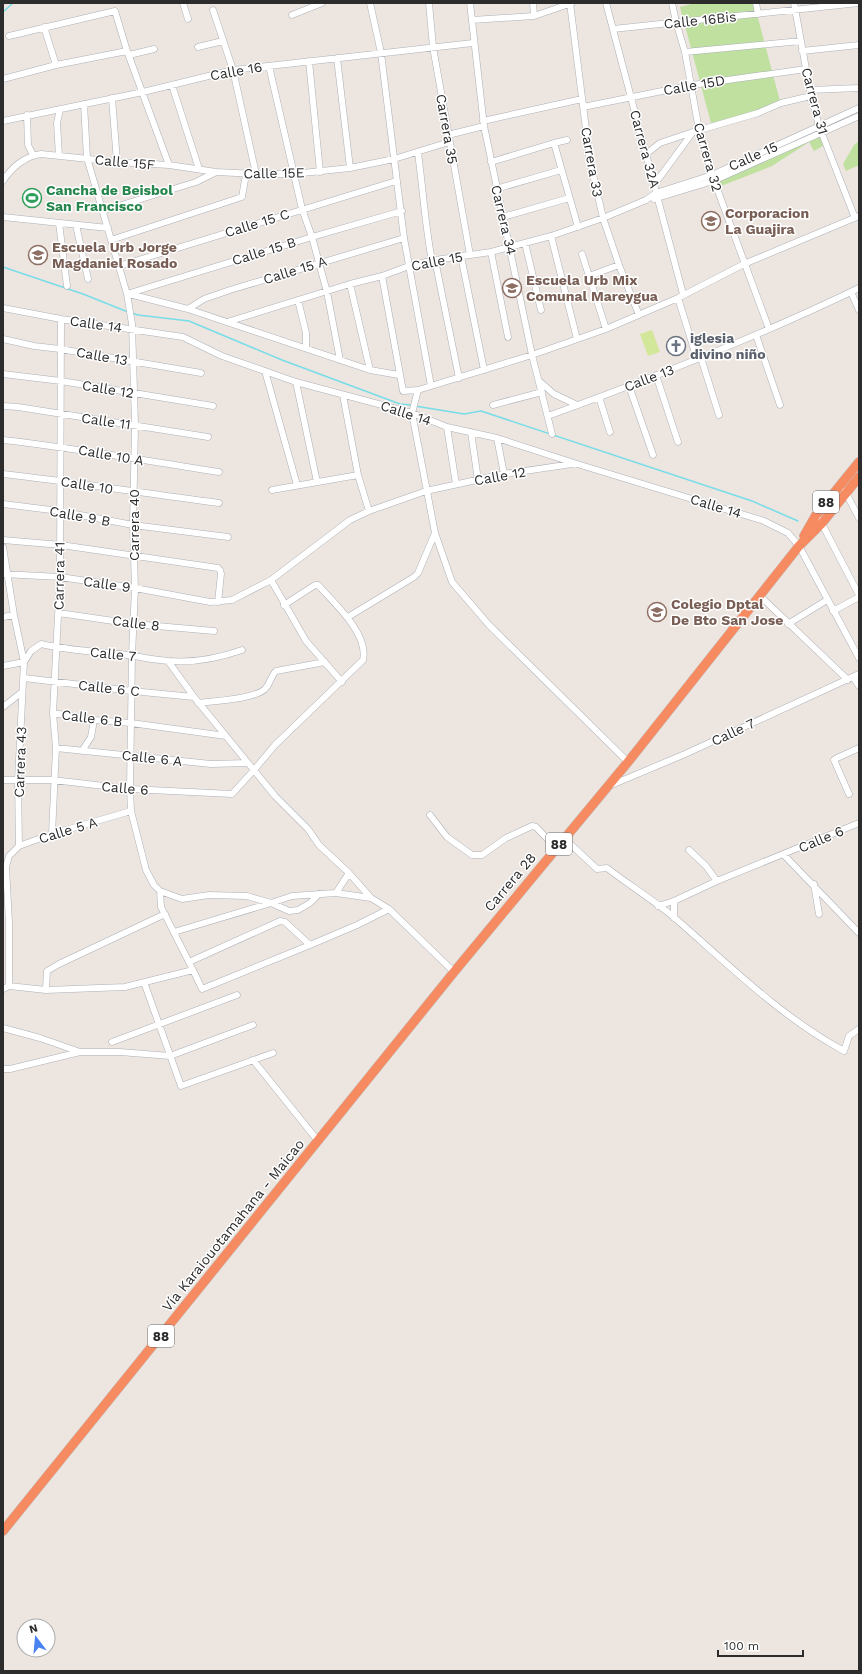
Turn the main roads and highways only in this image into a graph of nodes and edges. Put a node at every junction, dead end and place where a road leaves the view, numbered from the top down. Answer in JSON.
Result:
{"nodes":[{"id":1,"x":859,"y":462,"type":"edge"},
{"id":2,"x":859,"y":477,"type":"edge"},
{"id":3,"x":799,"y":546,"type":"junction"},
{"id":4,"x":318,"y":1141,"type":"joint"},
{"id":5,"x":3,"y":1531,"type":"edge"}],
"edges":[{"from":1,"to":3,"type":"highway","name":"Carrera 28","number":"88"},
{"from":2,"to":3,"type":"highway","name":"Carrera 28","number":"88"},
{"from":3,"to":4,"type":"highway","name":"Carrera 28","number":"88"},
{"from":4,"to":5,"type":"highway","name":"Vía Karaiouotamahana - Maicao","number":"88"}]}
